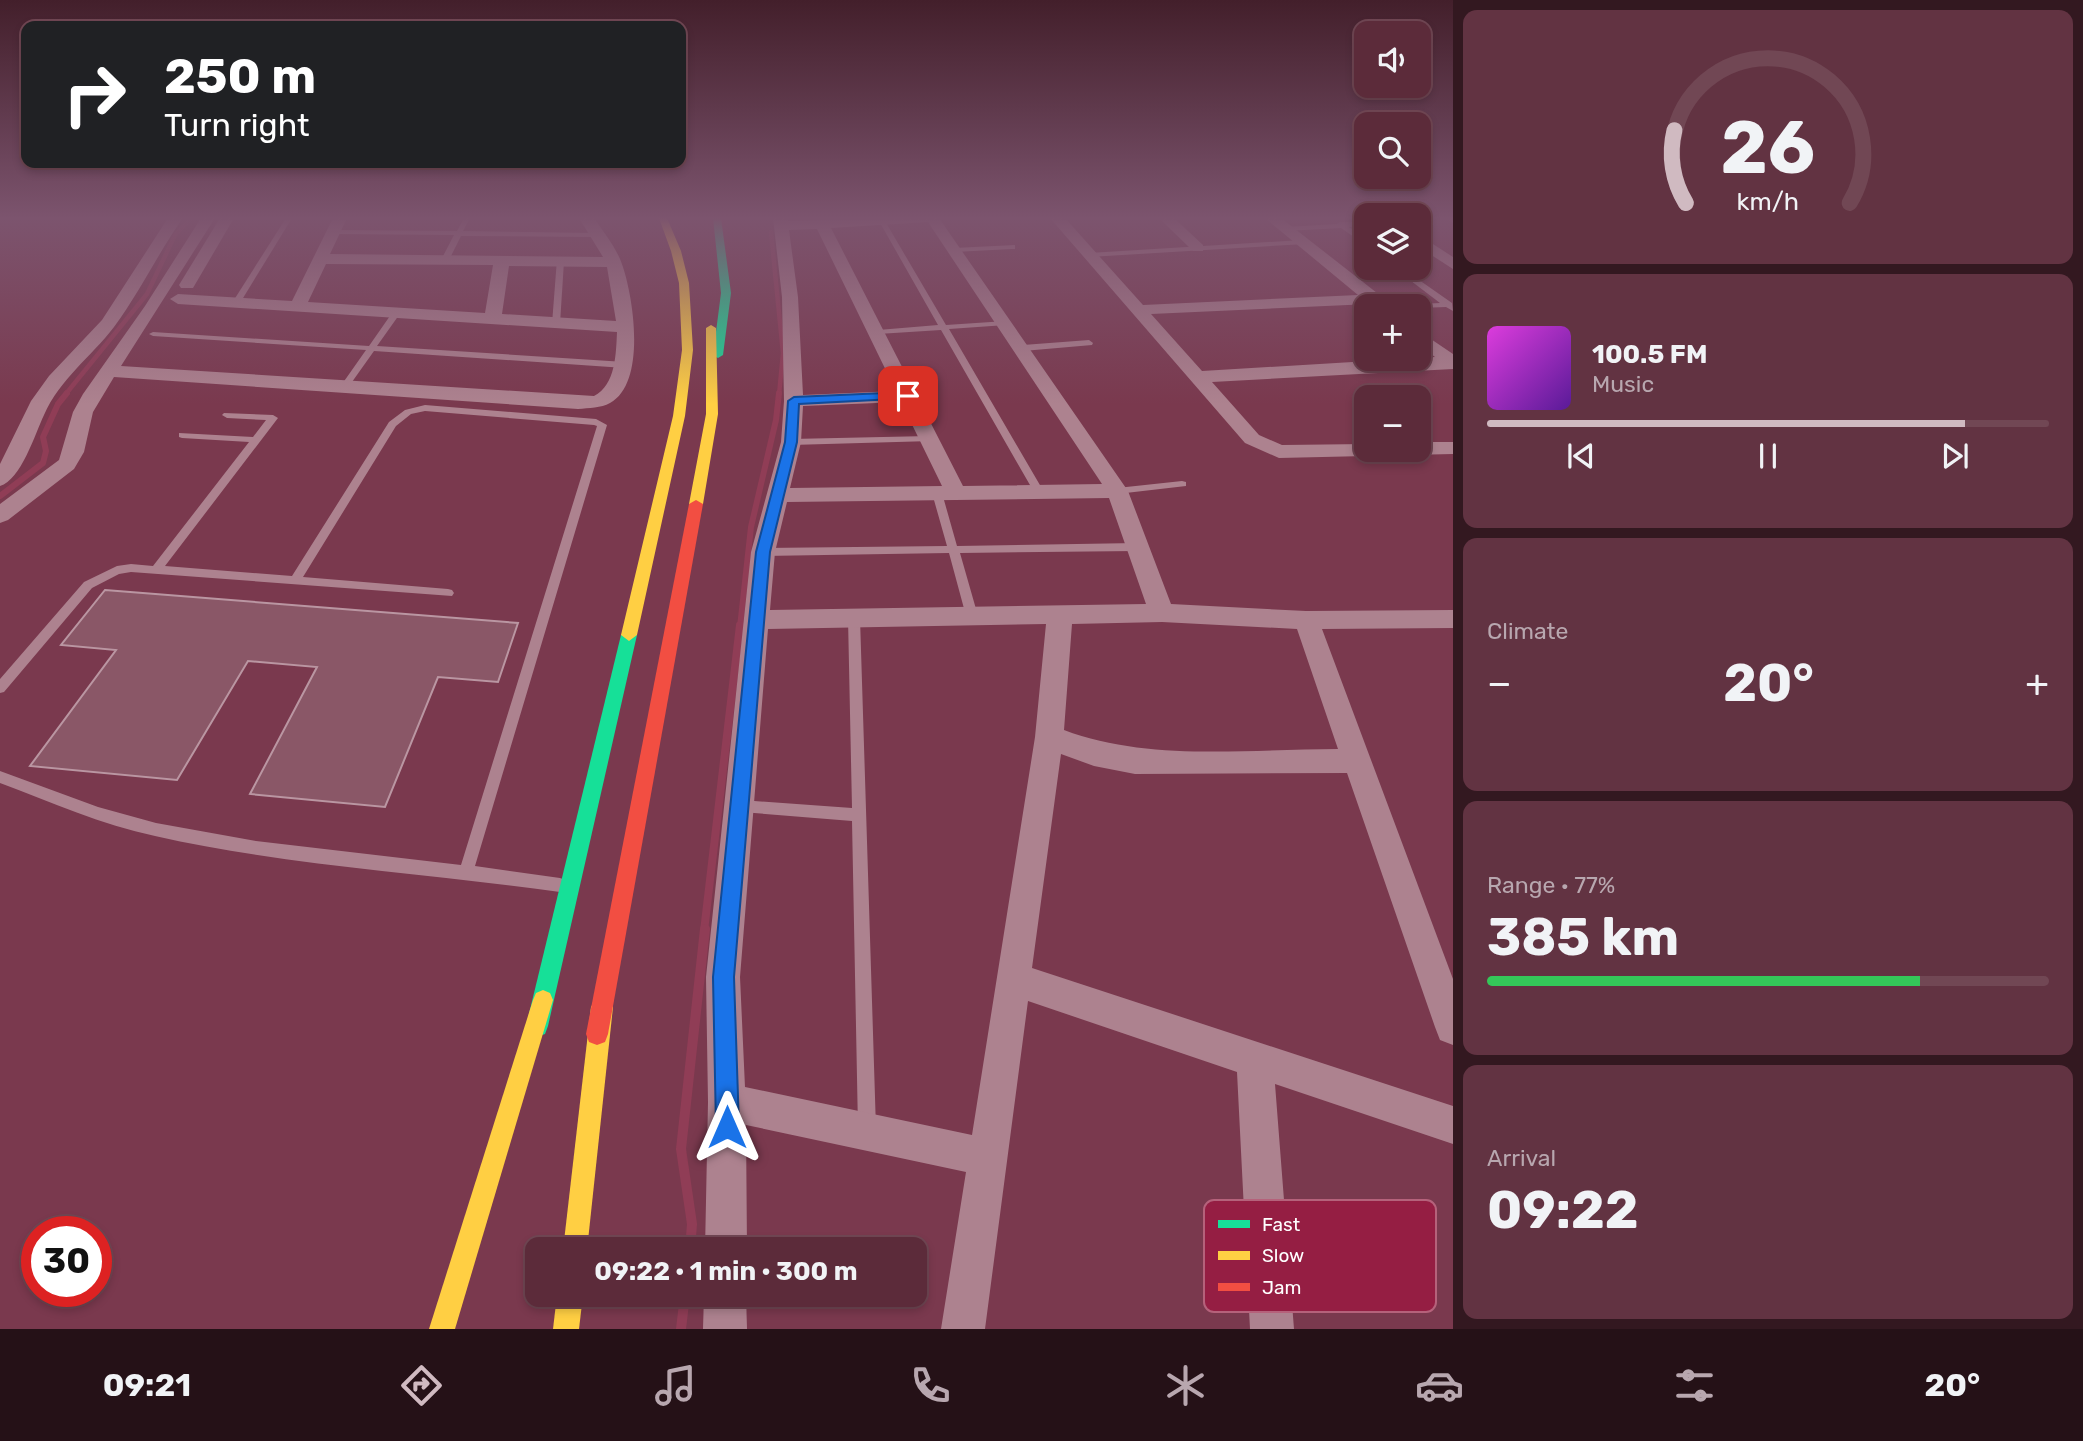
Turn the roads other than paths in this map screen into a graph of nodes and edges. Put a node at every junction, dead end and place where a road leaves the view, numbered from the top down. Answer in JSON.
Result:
{"nodes":[{"id":1,"x":134,"y":280,"type":"edge"},
{"id":2,"x":170,"y":280,"type":"edge"},
{"id":3,"x":189,"y":280,"type":"edge"},
{"id":4,"x":250,"y":280,"type":"edge"},
{"id":5,"x":310,"y":280,"type":"edge"},
{"id":6,"x":499,"y":280,"type":"edge"},
{"id":7,"x":559,"y":280,"type":"edge"},
{"id":8,"x":617,"y":280,"type":"edge"},
{"id":9,"x":683,"y":280,"type":"edge"},
{"id":10,"x":724,"y":280,"type":"edge"},
{"id":11,"x":788,"y":280,"type":"edge"},
{"id":12,"x":851,"y":280,"type":"edge"},
{"id":13,"x":916,"y":280,"type":"edge"},
{"id":14,"x":975,"y":280,"type":"edge"},
{"id":15,"x":1110,"y":280,"type":"edge"},
{"id":16,"x":1350,"y":280,"type":"edge"},
{"id":17,"x":1415,"y":280,"type":"edge"},
{"id":18,"x":709,"y":292,"type":"dead end"},
{"id":19,"x":1368,"y":294,"type":"edge"},
{"id":20,"x":178,"y":299,"type":"junction"},
{"id":21,"x":236,"y":303,"type":"junction"},
{"id":22,"x":1354,"y":303,"type":"edge"},
{"id":23,"x":1431,"y":306,"type":"edge"},
{"id":24,"x":1451,"y":306,"type":"edge"},
{"id":25,"x":297,"y":308,"type":"junction"},
{"id":26,"x":1136,"y":310,"type":"junction"},
{"id":27,"x":395,"y":315,"type":"junction"},
{"id":28,"x":492,"y":320,"type":"junction"},
{"id":29,"x":1006,"y":323,"type":"junction"},
{"id":30,"x":556,"y":324,"type":"junction"},
{"id":31,"x":626,"y":327,"type":"junction"},
{"id":32,"x":944,"y":328,"type":"junction"},
{"id":33,"x":878,"y":332,"type":"junction"},
{"id":34,"x":153,"y":334,"type":"junction"},
{"id":35,"x":1089,"y":343,"type":"dead end"},
{"id":36,"x":1431,"y":345,"type":"edge"},
{"id":37,"x":372,"y":348,"type":"junction"},
{"id":38,"x":1023,"y":348,"type":"junction"},
{"id":39,"x":1452,"y":362,"type":"edge"},
{"id":40,"x":625,"y":365,"type":"junction"},
{"id":41,"x":109,"y":370,"type":"junction"},
{"id":42,"x":128,"y":371,"type":"junction"},
{"id":43,"x":1197,"y":377,"type":"junction"},
{"id":44,"x":344,"y":387,"type":"junction"},
{"id":45,"x":715,"y":390,"type":"junction"},
{"id":46,"x":908,"y":396,"type":"junction"},
{"id":47,"x":794,"y":401,"type":"junction"},
{"id":48,"x":227,"y":415,"type":"dead end"},
{"id":49,"x":182,"y":435,"type":"dead end"},
{"id":50,"x":929,"y":439,"type":"junction"},
{"id":51,"x":256,"y":440,"type":"junction"},
{"id":52,"x":791,"y":442,"type":"junction"},
{"id":53,"x":1453,"y":448,"type":"edge"},
{"id":54,"x":0,"y":479,"type":"edge"},
{"id":55,"x":1182,"y":484,"type":"dead end"},
{"id":56,"x":1116,"y":491,"type":"junction"},
{"id":57,"x":1038,"y":492,"type":"junction"},
{"id":58,"x":946,"y":493,"type":"junction"},
{"id":59,"x":776,"y":495,"type":"junction"},
{"id":60,"x":0,"y":515,"type":"edge"},
{"id":61,"x":1137,"y":547,"type":"junction"},
{"id":62,"x":953,"y":550,"type":"junction"},
{"id":63,"x":763,"y":552,"type":"junction"},
{"id":64,"x":156,"y":570,"type":"junction"},
{"id":65,"x":295,"y":580,"type":"junction"},
{"id":66,"x":448,"y":593,"type":"dead end"},
{"id":67,"x":1162,"y":612,"type":"junction"},
{"id":68,"x":1059,"y":614,"type":"junction"},
{"id":69,"x":972,"y":616,"type":"junction"},
{"id":70,"x":853,"y":618,"type":"junction"},
{"id":71,"x":757,"y":620,"type":"junction"},
{"id":72,"x":1306,"y":620,"type":"junction"},
{"id":73,"x":1453,"y":620,"type":"edge"},
{"id":74,"x":0,"y":688,"type":"edge"},
{"id":75,"x":1049,"y":737,"type":"junction"},
{"id":76,"x":1356,"y":761,"type":"junction"},
{"id":77,"x":0,"y":778,"type":"edge"},
{"id":78,"x":741,"y":806,"type":"junction"},
{"id":79,"x":859,"y":815,"type":"junction"},
{"id":80,"x":466,"y":871,"type":"junction"},
{"id":81,"x":568,"y":887,"type":"junction"},
{"id":82,"x":1013,"y":979,"type":"junction"},
{"id":83,"x":543,"y":1000,"type":"junction"},
{"id":84,"x":602,"y":1007,"type":"junction"},
{"id":85,"x":1453,"y":1027,"type":"edge"},
{"id":86,"x":1255,"y":1059,"type":"junction"},
{"id":87,"x":727,"y":1102,"type":"junction"},
{"id":88,"x":1453,"y":1125,"type":"edge"},
{"id":89,"x":867,"y":1132,"type":"junction"},
{"id":90,"x":986,"y":1157,"type":"junction"},
{"id":91,"x":500,"y":1198,"type":"dead end"},
{"id":92,"x":1264,"y":1200,"type":"edge"},
{"id":93,"x":560,"y":1236,"type":"dead end"},
{"id":94,"x":576,"y":1237,"type":"edge"},
{"id":95,"x":726,"y":1237,"type":"edge"},
{"id":96,"x":569,"y":1307,"type":"edge"},
{"id":97,"x":725,"y":1307,"type":"edge"},
{"id":98,"x":442,"y":1329,"type":"edge"},
{"id":99,"x":566,"y":1329,"type":"edge"},
{"id":100,"x":725,"y":1329,"type":"edge"},
{"id":101,"x":963,"y":1329,"type":"edge"}],
"edges":[{"from":1,"to":54,"type":"street"},
{"from":2,"to":41,"type":"street"},
{"from":3,"to":20,"type":"street"},
{"from":4,"to":21,"type":"lane"},
{"from":5,"to":25,"type":"street"},
{"from":6,"to":28,"type":"street"},
{"from":7,"to":30,"type":"lane"},
{"from":8,"to":31,"type":"street"},
{"from":9,"to":81,"type":"main road"},
{"from":10,"to":45,"type":"main road"},
{"from":11,"to":47,"type":"street"},
{"from":12,"to":33,"type":"street"},
{"from":13,"to":32,"type":"lane"},
{"from":14,"to":29,"type":"street"},
{"from":15,"to":26,"type":"street"},
{"from":16,"to":19,"type":"street"},
{"from":17,"to":24,"type":"lane"},
{"from":18,"to":45,"type":"main road"},
{"from":20,"to":21,"type":"street"},
{"from":20,"to":34,"type":"street"},
{"from":21,"to":25,"type":"street"},
{"from":22,"to":26,"type":"street"},
{"from":23,"to":24,"type":"lane"},
{"from":25,"to":27,"type":"street"},
{"from":26,"to":43,"type":"street"},
{"from":27,"to":28,"type":"street"},
{"from":27,"to":37,"type":"lane"},
{"from":28,"to":30,"type":"street"},
{"from":29,"to":32,"type":"lane"},
{"from":29,"to":38,"type":"street"},
{"from":30,"to":31,"type":"street"},
{"from":31,"to":40,"type":"street"},
{"from":32,"to":33,"type":"lane"},
{"from":32,"to":57,"type":"lane"},
{"from":33,"to":46,"type":"street"},
{"from":34,"to":37,"type":"lane"},
{"from":34,"to":42,"type":"street"},
{"from":35,"to":38,"type":"lane"},
{"from":36,"to":39,"type":"street"},
{"from":37,"to":40,"type":"lane"},
{"from":37,"to":44,"type":"lane"},
{"from":38,"to":56,"type":"street"},
{"from":39,"to":43,"type":"street"},
{"from":40,"to":44,"type":"street"},
{"from":41,"to":42,"type":"street"},
{"from":41,"to":60,"type":"street"},
{"from":42,"to":44,"type":"street"},
{"from":43,"to":53,"type":"street"},
{"from":45,"to":84,"type":"main road"},
{"from":46,"to":47,"type":"street"},
{"from":46,"to":50,"type":"street"},
{"from":47,"to":52,"type":"street"},
{"from":48,"to":51,"type":"lane"},
{"from":49,"to":51,"type":"lane"},
{"from":50,"to":52,"type":"lane"},
{"from":50,"to":58,"type":"street"},
{"from":51,"to":64,"type":"lane"},
{"from":52,"to":59,"type":"street"},
{"from":55,"to":56,"type":"lane"},
{"from":56,"to":57,"type":"street"},
{"from":56,"to":61,"type":"street"},
{"from":57,"to":58,"type":"street"},
{"from":58,"to":59,"type":"street"},
{"from":58,"to":62,"type":"lane"},
{"from":59,"to":63,"type":"street"},
{"from":61,"to":62,"type":"lane"},
{"from":61,"to":67,"type":"street"},
{"from":62,"to":63,"type":"lane"},
{"from":62,"to":69,"type":"lane"},
{"from":63,"to":71,"type":"street"},
{"from":64,"to":65,"type":"lane"},
{"from":64,"to":74,"type":"lane"},
{"from":65,"to":66,"type":"lane"},
{"from":65,"to":80,"type":"lane"},
{"from":67,"to":68,"type":"street"},
{"from":67,"to":72,"type":"street"},
{"from":68,"to":69,"type":"street"},
{"from":68,"to":75,"type":"street"},
{"from":69,"to":70,"type":"street"},
{"from":70,"to":71,"type":"street"},
{"from":70,"to":79,"type":"lane"},
{"from":71,"to":78,"type":"street"},
{"from":72,"to":73,"type":"street"},
{"from":72,"to":76,"type":"street"},
{"from":75,"to":76,"type":"street"},
{"from":75,"to":82,"type":"street"},
{"from":76,"to":85,"type":"street"},
{"from":77,"to":80,"type":"lane"},
{"from":78,"to":79,"type":"lane"},
{"from":78,"to":87,"type":"street"},
{"from":79,"to":89,"type":"lane"},
{"from":80,"to":81,"type":"lane"},
{"from":81,"to":83,"type":"main road"},
{"from":82,"to":86,"type":"street"},
{"from":82,"to":90,"type":"street"},
{"from":83,"to":91,"type":"main road"},
{"from":83,"to":98,"type":"main road"},
{"from":84,"to":93,"type":"main road"},
{"from":84,"to":94,"type":"main road"},
{"from":86,"to":88,"type":"street"},
{"from":86,"to":92,"type":"street"},
{"from":87,"to":89,"type":"street"},
{"from":87,"to":95,"type":"street"},
{"from":89,"to":90,"type":"street"},
{"from":90,"to":101,"type":"street"},
{"from":96,"to":99,"type":"main road"},
{"from":97,"to":100,"type":"street"}]}
